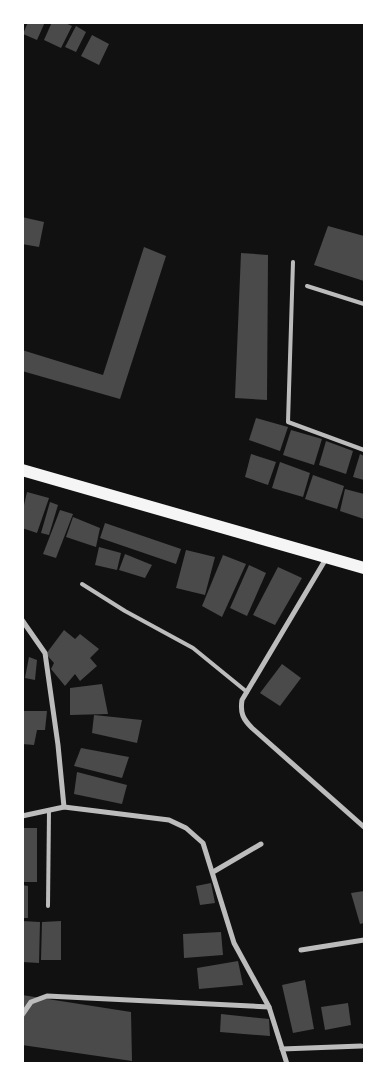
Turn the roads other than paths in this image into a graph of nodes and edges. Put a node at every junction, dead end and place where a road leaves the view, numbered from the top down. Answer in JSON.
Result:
{"nodes":[{"id":1,"x":293,"y":262,"type":"dead end"},
{"id":2,"x":307,"y":286,"type":"dead end"},
{"id":3,"x":364,"y":304,"type":"edge"},
{"id":4,"x":364,"y":450,"type":"edge"},
{"id":5,"x":22,"y":470,"type":"edge"},
{"id":6,"x":327,"y":557,"type":"junction"},
{"id":7,"x":364,"y":568,"type":"edge"},
{"id":8,"x":82,"y":584,"type":"dead end"},
{"id":9,"x":22,"y":620,"type":"edge"},
{"id":10,"x":247,"y":692,"type":"junction"},
{"id":11,"x":64,"y":807,"type":"junction"},
{"id":12,"x":49,"y":810,"type":"junction"},
{"id":13,"x":22,"y":816,"type":"edge"},
{"id":14,"x":364,"y":827,"type":"edge"},
{"id":15,"x":261,"y":844,"type":"dead end"},
{"id":16,"x":213,"y":872,"type":"junction"},
{"id":17,"x":48,"y":906,"type":"dead end"},
{"id":18,"x":364,"y":940,"type":"edge"},
{"id":19,"x":300,"y":950,"type":"dead end"},
{"id":20,"x":269,"y":1007,"type":"junction"},
{"id":21,"x":22,"y":1015,"type":"edge"},
{"id":22,"x":361,"y":1046,"type":"dead end"},
{"id":23,"x":282,"y":1049,"type":"junction"},
{"id":24,"x":287,"y":1064,"type":"edge"}],
"edges":[{"from":1,"to":4,"type":"lane"},
{"from":2,"to":3,"type":"lane"},
{"from":5,"to":6,"type":"main road"},
{"from":6,"to":7,"type":"main road"},
{"from":6,"to":10,"type":"street"},
{"from":8,"to":10,"type":"lane"},
{"from":9,"to":11,"type":"street"},
{"from":10,"to":14,"type":"street"},
{"from":11,"to":12,"type":"street"},
{"from":11,"to":16,"type":"street"},
{"from":12,"to":13,"type":"street"},
{"from":12,"to":17,"type":"lane"},
{"from":15,"to":16,"type":"street"},
{"from":16,"to":20,"type":"street"},
{"from":18,"to":19,"type":"street"},
{"from":20,"to":21,"type":"street"},
{"from":20,"to":23,"type":"street"},
{"from":22,"to":23,"type":"street"},
{"from":23,"to":24,"type":"street"}]}
